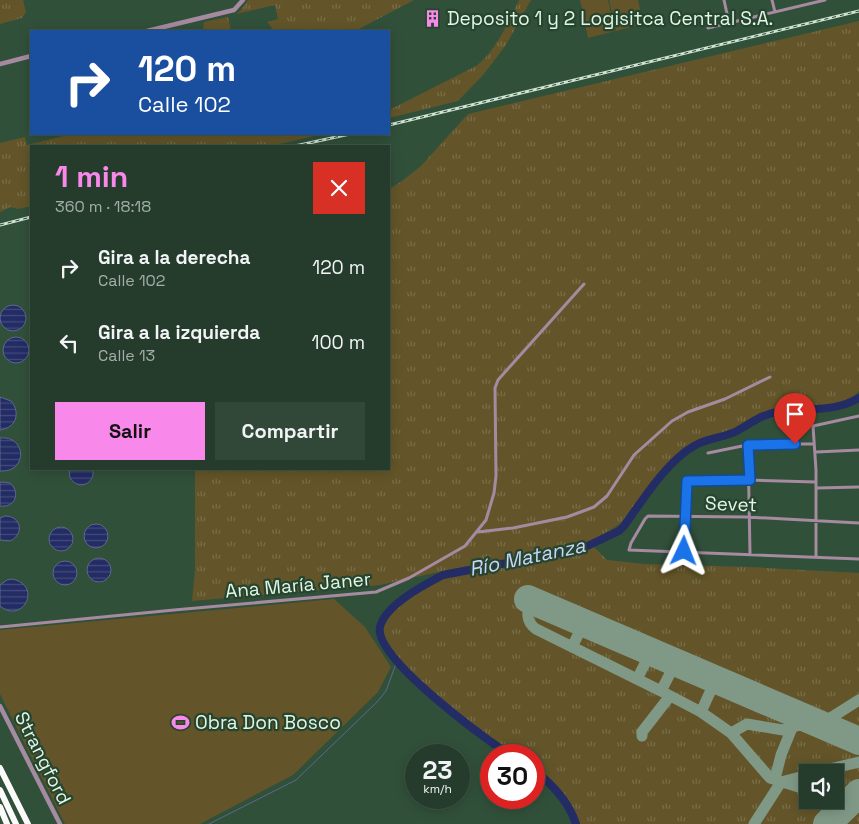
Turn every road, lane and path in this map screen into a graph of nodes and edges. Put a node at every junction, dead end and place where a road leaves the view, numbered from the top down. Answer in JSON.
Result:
{"nodes":[{"id":1,"x":243,"y":0,"type":"edge"},
{"id":2,"x":724,"y":0,"type":"edge"},
{"id":3,"x":772,"y":0,"type":"edge"},
{"id":4,"x":818,"y":0,"type":"edge"},
{"id":5,"x":825,"y":0,"type":"edge"},
{"id":6,"x":775,"y":12,"type":"junction"},
{"id":7,"x":729,"y":23,"type":"junction"},
{"id":8,"x":708,"y":28,"type":"dead end"},
{"id":9,"x":150,"y":30,"type":"edge"},
{"id":10,"x":30,"y":56,"type":"edge"},
{"id":11,"x":0,"y":64,"type":"edge"},
{"id":12,"x":584,"y":284,"type":"dead end"},
{"id":13,"x":770,"y":377,"type":"dead end"},
{"id":14,"x":859,"y":416,"type":"edge"},
{"id":15,"x":814,"y":444,"type":"junction"},
{"id":16,"x":748,"y":445,"type":"junction"},
{"id":17,"x":859,"y":450,"type":"edge"},
{"id":18,"x":816,"y":452,"type":"junction"},
{"id":19,"x":708,"y":453,"type":"dead end"},
{"id":20,"x":750,"y":480,"type":"junction"},
{"id":21,"x":816,"y":482,"type":"junction"},
{"id":22,"x":859,"y":487,"type":"edge"},
{"id":23,"x":817,"y":488,"type":"junction"},
{"id":24,"x":686,"y":516,"type":"junction"},
{"id":25,"x":750,"y":518,"type":"junction"},
{"id":26,"x":817,"y":521,"type":"junction"},
{"id":27,"x":859,"y":522,"type":"edge"},
{"id":28,"x":478,"y":532,"type":"junction"},
{"id":29,"x":684,"y":551,"type":"junction"},
{"id":30,"x":750,"y":554,"type":"junction"},
{"id":31,"x":816,"y":557,"type":"junction"},
{"id":32,"x":859,"y":559,"type":"edge"},
{"id":33,"x":0,"y":627,"type":"edge"},
{"id":34,"x":0,"y":706,"type":"edge"},
{"id":35,"x":0,"y":768,"type":"edge"},
{"id":36,"x":0,"y":790,"type":"edge"},
{"id":37,"x":0,"y":808,"type":"edge"},
{"id":38,"x":7,"y":824,"type":"edge"},
{"id":39,"x":16,"y":824,"type":"edge"},
{"id":40,"x":28,"y":824,"type":"edge"},
{"id":41,"x":60,"y":824,"type":"edge"}],
"edges":[{"from":1,"to":9,"type":"street"},
{"from":2,"to":7,"type":"street"},
{"from":3,"to":6,"type":"street"},
{"from":4,"to":5,"type":"street"},
{"from":4,"to":6,"type":"street"},
{"from":6,"to":7,"type":"street"},
{"from":7,"to":8,"type":"street"},
{"from":10,"to":11,"type":"street"},
{"from":12,"to":28,"type":"street","name":"Ana María Janer"},
{"from":13,"to":28,"type":"street"},
{"from":14,"to":15,"type":"street"},
{"from":15,"to":16,"type":"street"},
{"from":15,"to":18,"type":"street"},
{"from":16,"to":19,"type":"street"},
{"from":16,"to":20,"type":"street"},
{"from":17,"to":18,"type":"street"},
{"from":18,"to":21,"type":"street"},
{"from":20,"to":21,"type":"street"},
{"from":20,"to":24,"type":"street"},
{"from":20,"to":25,"type":"street"},
{"from":21,"to":23,"type":"street"},
{"from":22,"to":23,"type":"street"},
{"from":23,"to":26,"type":"street"},
{"from":24,"to":25,"type":"street","name":"Sevet"},
{"from":24,"to":29,"type":"street"},
{"from":24,"to":29,"type":"street","name":"Sevet"},
{"from":25,"to":26,"type":"street","name":"Sevet"},
{"from":25,"to":30,"type":"street"},
{"from":26,"to":27,"type":"street","name":"Sevet"},
{"from":26,"to":31,"type":"street"},
{"from":28,"to":33,"type":"street","name":"Ana María Janer"},
{"from":29,"to":30,"type":"street"},
{"from":30,"to":31,"type":"street"},
{"from":31,"to":32,"type":"street"},
{"from":34,"to":41,"type":"street","name":"Strangford"},
{"from":35,"to":40,"type":"highway"},
{"from":36,"to":39,"type":"highway"},
{"from":37,"to":38,"type":"highway"}]}
